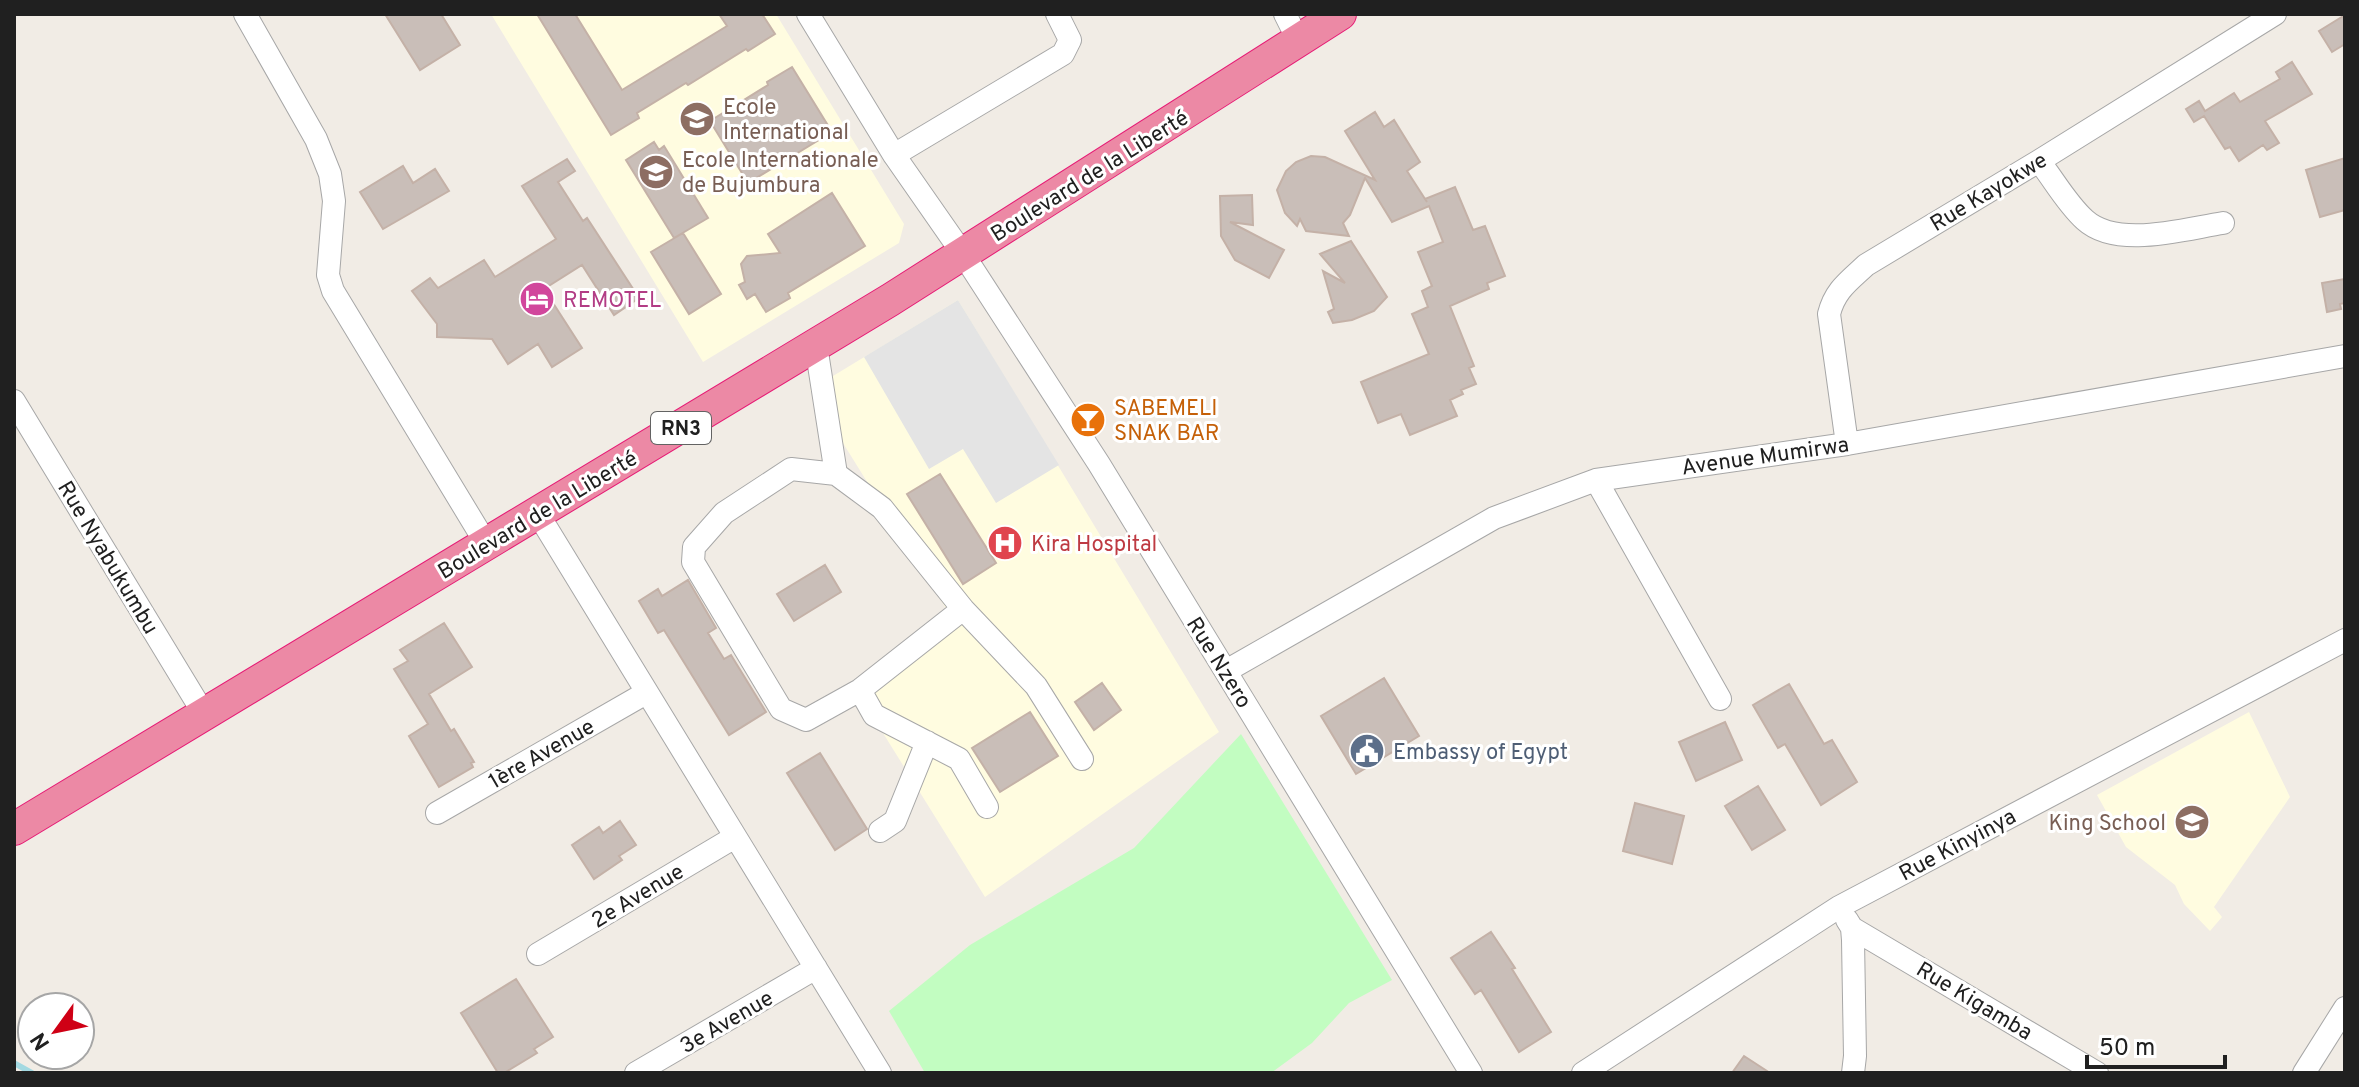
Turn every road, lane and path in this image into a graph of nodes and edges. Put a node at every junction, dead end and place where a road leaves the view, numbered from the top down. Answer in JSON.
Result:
{"nodes":[{"id":1,"x":245,"y":14,"type":"edge"},
{"id":2,"x":808,"y":14,"type":"edge"},
{"id":3,"x":1057,"y":14,"type":"edge"},
{"id":4,"x":1340,"y":14,"type":"edge"},
{"id":5,"x":2275,"y":14,"type":"edge"},
{"id":6,"x":1292,"y":27,"type":"edge"},
{"id":7,"x":894,"y":155,"type":"junction"},
{"id":8,"x":2039,"y":161,"type":"junction"},
{"id":9,"x":2223,"y":223,"type":"dead end"},
{"id":10,"x":963,"y":254,"type":"junction"},
{"id":11,"x":816,"y":346,"type":"junction"},
{"id":12,"x":2345,"y":356,"type":"edge"},
{"id":13,"x":14,"y":401,"type":"edge"},
{"id":14,"x":1847,"y":444,"type":"junction"},
{"id":15,"x":836,"y":474,"type":"junction"},
{"id":16,"x":1596,"y":480,"type":"junction"},
{"id":17,"x":538,"y":514,"type":"junction"},
{"id":18,"x":487,"y":545,"type":"junction"},
{"id":19,"x":963,"y":609,"type":"junction"},
{"id":20,"x":2345,"y":640,"type":"edge"},
{"id":21,"x":1226,"y":671,"type":"junction"},
{"id":22,"x":860,"y":690,"type":"junction"},
{"id":23,"x":646,"y":693,"type":"junction"},
{"id":24,"x":1720,"y":699,"type":"dead end"},
{"id":25,"x":204,"y":714,"type":"junction"},
{"id":26,"x":927,"y":742,"type":"junction"},
{"id":27,"x":1082,"y":759,"type":"dead end"},
{"id":28,"x":987,"y":807,"type":"dead end"},
{"id":29,"x":437,"y":813,"type":"dead end"},
{"id":30,"x":14,"y":829,"type":"edge"},
{"id":31,"x":880,"y":831,"type":"dead end"},
{"id":32,"x":735,"y":837,"type":"junction"},
{"id":33,"x":1839,"y":907,"type":"junction"},
{"id":34,"x":1852,"y":928,"type":"junction"},
{"id":35,"x":538,"y":954,"type":"dead end"},
{"id":36,"x":816,"y":968,"type":"junction"},
{"id":37,"x":2345,"y":1008,"type":"edge"},
{"id":38,"x":636,"y":1073,"type":"edge"},
{"id":39,"x":880,"y":1073,"type":"edge"},
{"id":40,"x":1471,"y":1073,"type":"edge"},
{"id":41,"x":1583,"y":1073,"type":"edge"},
{"id":42,"x":1853,"y":1073,"type":"edge"},
{"id":43,"x":2097,"y":1073,"type":"edge"},
{"id":44,"x":2304,"y":1073,"type":"edge"}],
"edges":[{"from":1,"to":18,"type":"street"},
{"from":2,"to":7,"type":"street","name":"Rue Nzero"},
{"from":3,"to":7,"type":"street"},
{"from":4,"to":6,"type":"highway","name":"Boulevard de la Liberté","number":"RN3"},
{"from":5,"to":8,"type":"street","name":"Rue Kayokwe"},
{"from":6,"to":10,"type":"highway","name":"Boulevard de la Liberté","number":"RN3"},
{"from":7,"to":10,"type":"street","name":"Rue Nzero"},
{"from":8,"to":9,"type":"street"},
{"from":8,"to":14,"type":"street","name":"Rue Kayokwe"},
{"from":10,"to":11,"type":"highway","name":"Boulevard de la Liberté","number":"RN3"},
{"from":10,"to":21,"type":"street","name":"Rue Nzero"},
{"from":11,"to":15,"type":"street"},
{"from":11,"to":17,"type":"highway","name":"Boulevard de la Liberté","number":"RN3"},
{"from":12,"to":14,"type":"street","name":"Avenue Mumirwa"},
{"from":13,"to":25,"type":"street","name":"Rue Nyabukumbu"},
{"from":14,"to":16,"type":"street","name":"Avenue Mumirwa"},
{"from":15,"to":19,"type":"street"},
{"from":15,"to":22,"type":"street"},
{"from":16,"to":21,"type":"street","name":"Avenue Mumirwa"},
{"from":16,"to":24,"type":"street"},
{"from":17,"to":18,"type":"highway","name":"Boulevard de la Liberté","number":"RN3"},
{"from":17,"to":23,"type":"street"},
{"from":18,"to":25,"type":"highway","name":"Boulevard de la Liberté","number":"RN3"},
{"from":19,"to":22,"type":"street"},
{"from":19,"to":27,"type":"street"},
{"from":20,"to":33,"type":"street","name":"Rue Kinyinya"},
{"from":21,"to":40,"type":"street","name":"Rue Nzero"},
{"from":22,"to":26,"type":"street"},
{"from":23,"to":29,"type":"street","name":"1ère Avenue"},
{"from":23,"to":32,"type":"street"},
{"from":25,"to":30,"type":"highway","name":"Boulevard de la Liberté","number":"RN3"},
{"from":26,"to":28,"type":"street"},
{"from":26,"to":31,"type":"street"},
{"from":32,"to":35,"type":"street","name":"2e Avenue"},
{"from":32,"to":36,"type":"street"},
{"from":33,"to":34,"type":"street"},
{"from":33,"to":41,"type":"street","name":"Rue Kinyinya"},
{"from":34,"to":42,"type":"street"},
{"from":34,"to":43,"type":"street","name":"Rue Kigamba"},
{"from":36,"to":38,"type":"street","name":"3e Avenue"},
{"from":36,"to":39,"type":"street"},
{"from":37,"to":44,"type":"street"}]}
